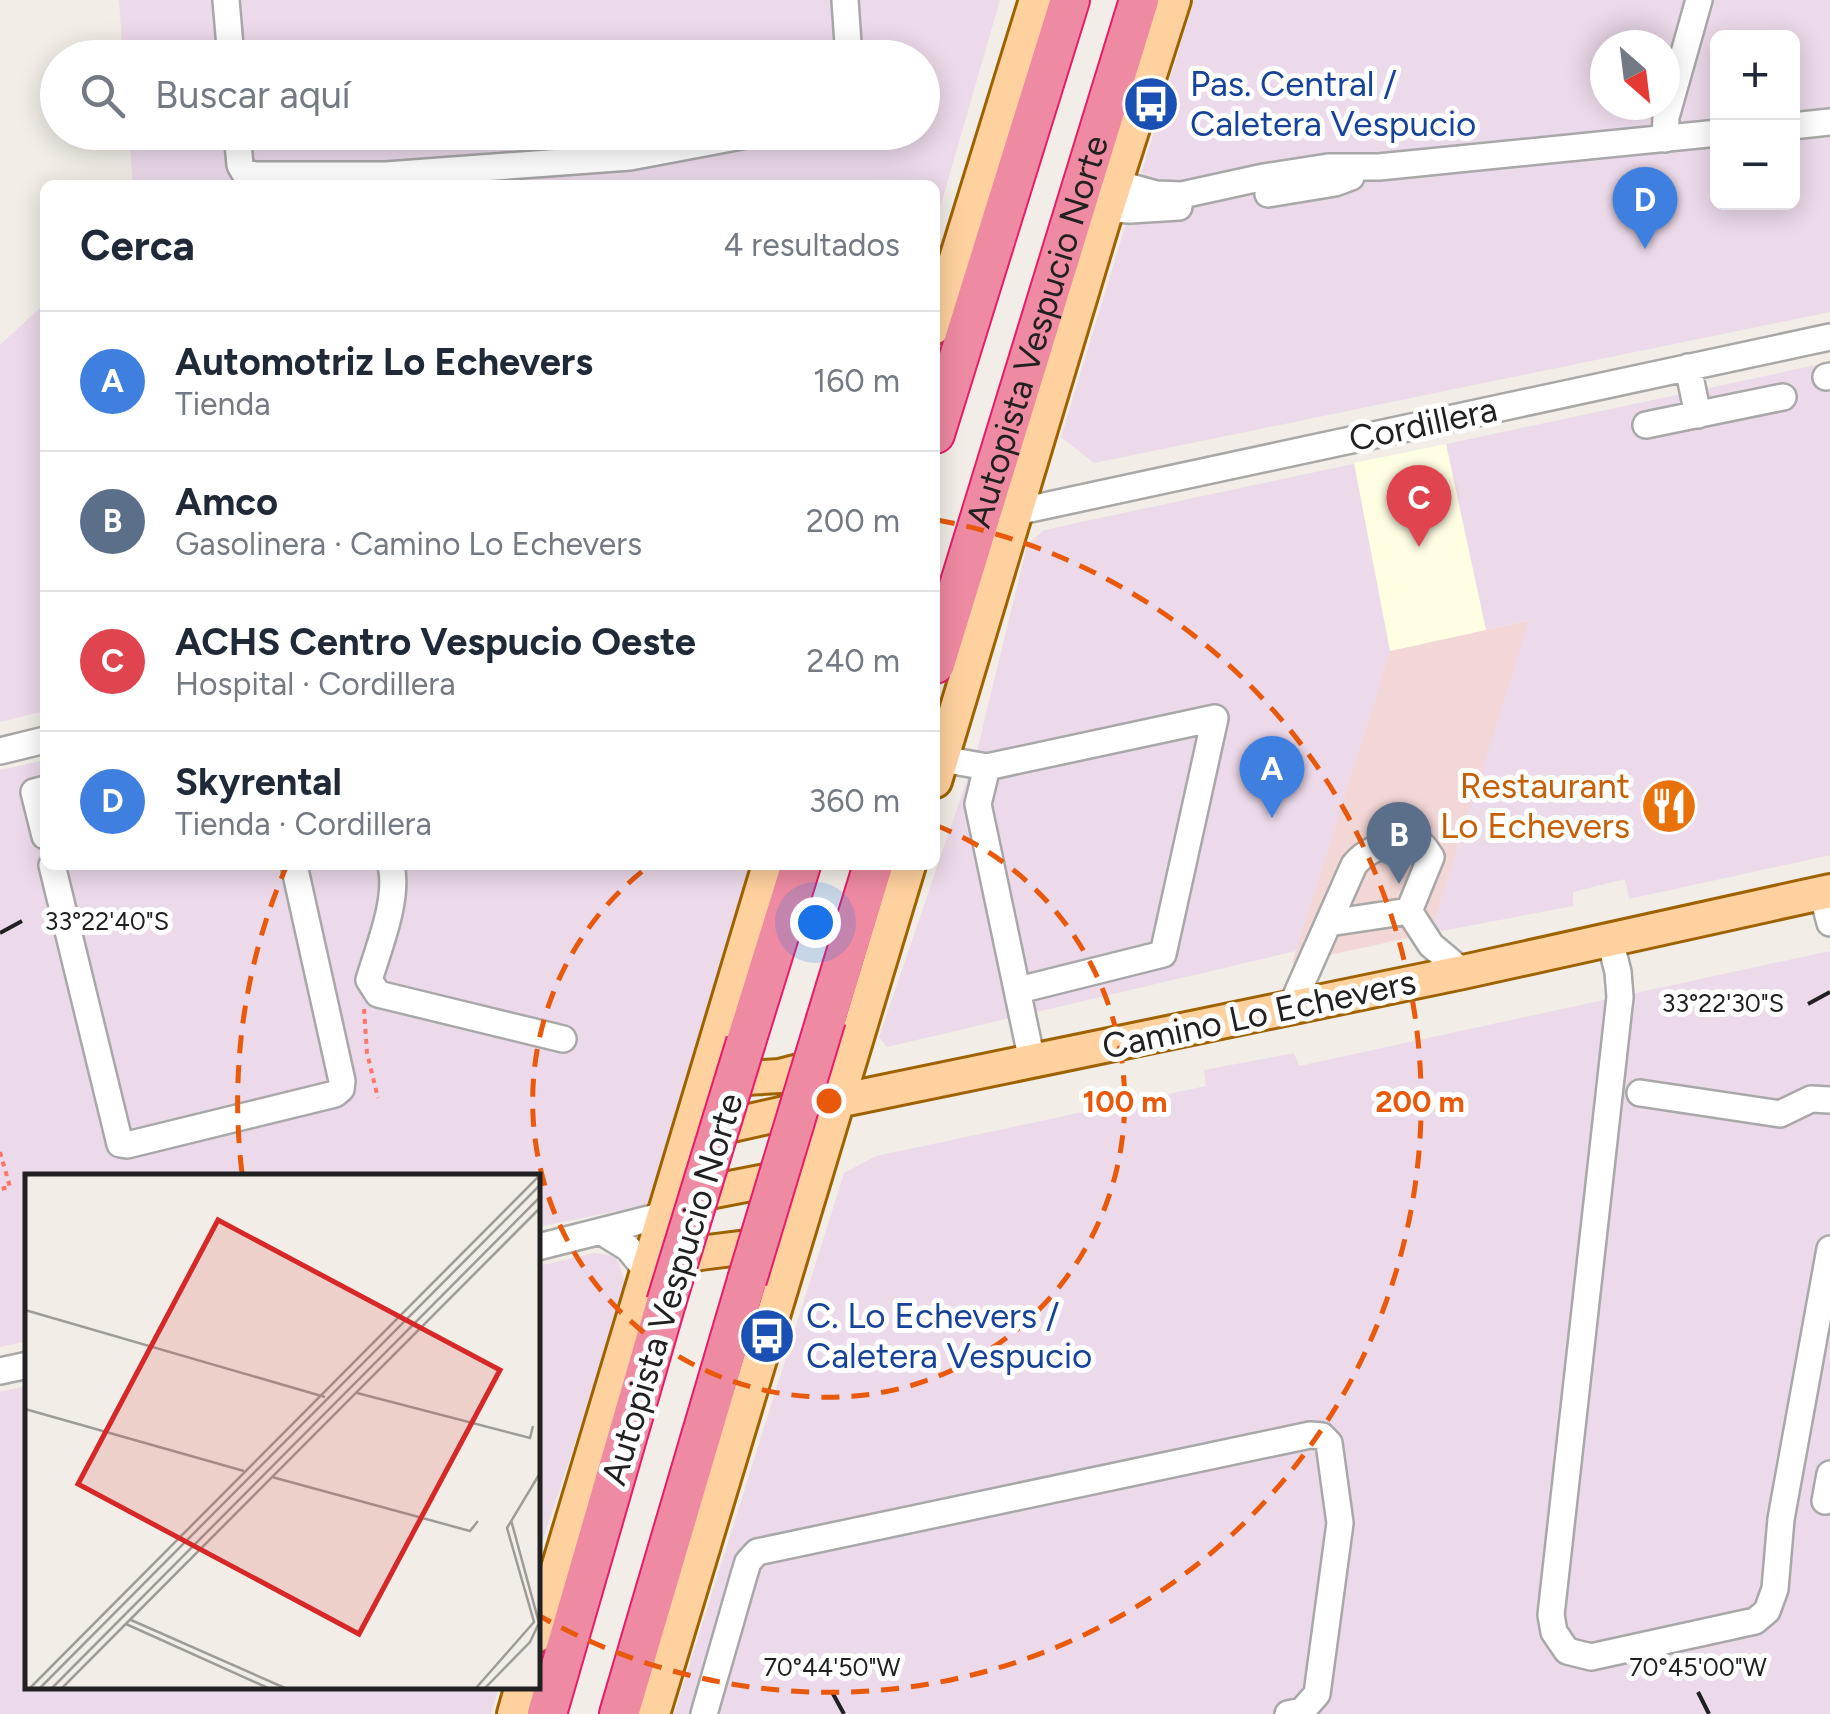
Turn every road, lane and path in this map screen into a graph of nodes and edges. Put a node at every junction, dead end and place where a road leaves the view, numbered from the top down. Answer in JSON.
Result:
{"nodes":[{"id":1,"x":226,"y":0,"type":"edge"},
{"id":2,"x":844,"y":0,"type":"edge"},
{"id":3,"x":1036,"y":0,"type":"edge"},
{"id":4,"x":1070,"y":0,"type":"edge"},
{"id":5,"x":1139,"y":0,"type":"edge"},
{"id":6,"x":1174,"y":0,"type":"edge"},
{"id":7,"x":1699,"y":0,"type":"edge"},
{"id":8,"x":229,"y":40,"type":"edge"},
{"id":9,"x":847,"y":40,"type":"edge"},
{"id":10,"x":1830,"y":122,"type":"edge"},
{"id":11,"x":1800,"y":125,"type":"edge"},
{"id":12,"x":1710,"y":135,"type":"edge"},
{"id":13,"x":1666,"y":139,"type":"junction"},
{"id":14,"x":239,"y":150,"type":"edge"},
{"id":15,"x":667,"y":150,"type":"edge"},
{"id":16,"x":1111,"y":196,"type":"junction"},
{"id":17,"x":940,"y":311,"type":"edge"},
{"id":18,"x":1830,"y":337,"type":"edge"},
{"id":19,"x":1688,"y":367,"type":"junction"},
{"id":20,"x":1783,"y":397,"type":"dead end"},
{"id":21,"x":1698,"y":416,"type":"junction"},
{"id":22,"x":940,"y":418,"type":"edge"},
{"id":23,"x":1646,"y":425,"type":"dead end"},
{"id":24,"x":1016,"y":512,"type":"junction"},
{"id":25,"x":940,"y":648,"type":"edge"},
{"id":26,"x":40,"y":741,"type":"edge"},
{"id":27,"x":0,"y":751,"type":"edge"},
{"id":28,"x":940,"y":763,"type":"edge"},
{"id":29,"x":987,"y":767,"type":"junction"},
{"id":30,"x":940,"y":770,"type":"edge"},
{"id":31,"x":40,"y":790,"type":"edge"},
{"id":32,"x":40,"y":816,"type":"edge"},
{"id":33,"x":53,"y":870,"type":"edge"},
{"id":34,"x":295,"y":870,"type":"edge"},
{"id":35,"x":392,"y":870,"type":"edge"},
{"id":36,"x":768,"y":870,"type":"edge"},
{"id":37,"x":799,"y":870,"type":"edge"},
{"id":38,"x":871,"y":870,"type":"edge"},
{"id":39,"x":908,"y":870,"type":"edge"},
{"id":40,"x":1827,"y":902,"type":"edge"},
{"id":41,"x":1409,"y":911,"type":"junction"},
{"id":42,"x":1329,"y":923,"type":"junction"},
{"id":43,"x":1610,"y":940,"type":"junction"},
{"id":44,"x":1462,"y":972,"type":"junction"},
{"id":45,"x":369,"y":980,"type":"junction"},
{"id":46,"x":1018,"y":990,"type":"junction"},
{"id":47,"x":1292,"y":1008,"type":"junction"},
{"id":48,"x":562,"y":1039,"type":"dead end"},
{"id":49,"x":852,"y":1052,"type":"junction"},
{"id":50,"x":1032,"y":1061,"type":"junction"},
{"id":51,"x":705,"y":1080,"type":"junction"},
{"id":52,"x":896,"y":1090,"type":"junction"},
{"id":53,"x":1640,"y":1093,"type":"dead end"},
{"id":54,"x":378,"y":1098,"type":"dead end"},
{"id":55,"x":1830,"y":1100,"type":"edge"},
{"id":56,"x":838,"y":1102,"type":"junction"},
{"id":57,"x":688,"y":1135,"type":"junction"},
{"id":58,"x":0,"y":1152,"type":"edge"},
{"id":59,"x":815,"y":1171,"type":"junction"},
{"id":60,"x":0,"y":1189,"type":"edge"},
{"id":61,"x":667,"y":1207,"type":"junction"},
{"id":62,"x":602,"y":1232,"type":"junction"},
{"id":63,"x":794,"y":1242,"type":"junction"},
{"id":64,"x":540,"y":1246,"type":"edge"},
{"id":65,"x":1830,"y":1249,"type":"edge"},
{"id":66,"x":646,"y":1270,"type":"junction"},
{"id":67,"x":25,"y":1366,"type":"edge"},
{"id":68,"x":0,"y":1372,"type":"edge"},
{"id":69,"x":1830,"y":1474,"type":"edge"},
{"id":70,"x":1824,"y":1502,"type":"dead end"},
{"id":71,"x":540,"y":1628,"type":"edge"},
{"id":72,"x":521,"y":1689,"type":"edge"},
{"id":73,"x":514,"y":1714,"type":"edge"},
{"id":74,"x":547,"y":1714,"type":"edge"},
{"id":75,"x":619,"y":1714,"type":"edge"},
{"id":76,"x":653,"y":1714,"type":"edge"},
{"id":77,"x":704,"y":1714,"type":"edge"},
{"id":78,"x":1288,"y":1714,"type":"edge"}],
"edges":[{"from":1,"to":8,"type":"street"},
{"from":2,"to":9,"type":"street"},
{"from":3,"to":17,"type":"main road"},
{"from":4,"to":22,"type":"highway","name":"Autopista Vespucio Norte"},
{"from":5,"to":25,"type":"highway","name":"Autopista Vespucio Norte"},
{"from":6,"to":16,"type":"main road"},
{"from":7,"to":13,"type":"street"},
{"from":10,"to":11,"type":"street"},
{"from":12,"to":13,"type":"street"},
{"from":13,"to":16,"type":"street"},
{"from":14,"to":15,"type":"street"},
{"from":16,"to":24,"type":"main road"},
{"from":18,"to":19,"type":"street","name":"Cordillera"},
{"from":19,"to":21,"type":"street"},
{"from":19,"to":24,"type":"street","name":"Cordillera"},
{"from":20,"to":21,"type":"street"},
{"from":21,"to":23,"type":"street"},
{"from":24,"to":28,"type":"main road"},
{"from":26,"to":27,"type":"street"},
{"from":29,"to":30,"type":"street"},
{"from":29,"to":46,"type":"street"},
{"from":29,"to":46,"type":"street"},
{"from":31,"to":32,"type":"street"},
{"from":33,"to":34,"type":"street"},
{"from":35,"to":45,"type":"street"},
{"from":36,"to":51,"type":"main road"},
{"from":37,"to":74,"type":"highway","name":"Autopista Vespucio Norte","bridge":true},
{"from":38,"to":75,"type":"highway","name":"Autopista Vespucio Norte","bridge":true},
{"from":39,"to":49,"type":"main road"},
{"from":40,"to":43,"type":"main road","name":"Camino Lo Echevers"},
{"from":41,"to":42,"type":"street"},
{"from":41,"to":42,"type":"street"},
{"from":41,"to":44,"type":"street"},
{"from":42,"to":47,"type":"street"},
{"from":43,"to":44,"type":"main road","name":"Camino Lo Echevers"},
{"from":43,"to":65,"type":"street"},
{"from":44,"to":47,"type":"main road","name":"Camino Lo Echevers"},
{"from":45,"to":48,"type":"street"},
{"from":45,"to":54,"type":"path"},
{"from":46,"to":50,"type":"street"},
{"from":47,"to":50,"type":"main road","name":"Camino Lo Echevers"},
{"from":49,"to":51,"type":"main road"},
{"from":49,"to":52,"type":"main road"},
{"from":49,"to":56,"type":"main road"},
{"from":50,"to":52,"type":"main road","name":"Camino Lo Echevers"},
{"from":51,"to":57,"type":"main road"},
{"from":52,"to":56,"type":"main road","name":"Camino Lo Echevers"},
{"from":53,"to":55,"type":"street"},
{"from":56,"to":57,"type":"main road","name":"Camino Lo Echevers"},
{"from":56,"to":59,"type":"main road"},
{"from":57,"to":61,"type":"main road"},
{"from":58,"to":60,"type":"path"},
{"from":59,"to":61,"type":"main road"},
{"from":59,"to":63,"type":"main road"},
{"from":61,"to":62,"type":"street"},
{"from":61,"to":66,"type":"main road"},
{"from":62,"to":64,"type":"street"},
{"from":62,"to":66,"type":"street"},
{"from":63,"to":66,"type":"main road"},
{"from":63,"to":76,"type":"main road"},
{"from":66,"to":71,"type":"main road"},
{"from":67,"to":68,"type":"street"},
{"from":69,"to":70,"type":"street"},
{"from":72,"to":73,"type":"main road"},
{"from":77,"to":78,"type":"street"}]}
